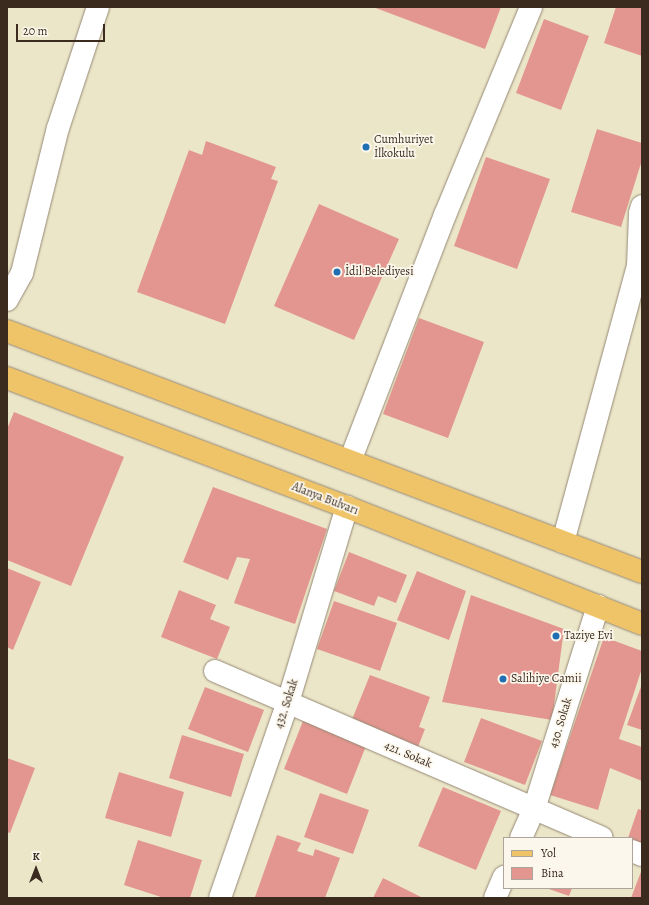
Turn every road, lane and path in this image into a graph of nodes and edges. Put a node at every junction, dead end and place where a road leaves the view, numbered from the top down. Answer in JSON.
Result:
{"nodes":[{"id":1,"x":98,"y":7,"type":"edge"},
{"id":2,"x":531,"y":7,"type":"edge"},
{"id":3,"x":642,"y":206,"type":"edge"},
{"id":4,"x":7,"y":300,"type":"edge"},
{"id":5,"x":7,"y":331,"type":"edge"},
{"id":6,"x":7,"y":378,"type":"edge"},
{"id":7,"x":350,"y":461,"type":"junction"},
{"id":8,"x":347,"y":507,"type":"junction"},
{"id":9,"x":563,"y":542,"type":"junction"},
{"id":10,"x":642,"y":572,"type":"edge"},
{"id":11,"x":598,"y":606,"type":"junction"},
{"id":12,"x":642,"y":624,"type":"edge"},
{"id":13,"x":215,"y":671,"type":"dead end"},
{"id":14,"x":288,"y":702,"type":"junction"},
{"id":15,"x":534,"y":809,"type":"junction"},
{"id":16,"x":522,"y":837,"type":"edge"},
{"id":17,"x":600,"y":837,"type":"edge"},
{"id":18,"x":503,"y":880,"type":"edge"},
{"id":19,"x":220,"y":898,"type":"edge"},
{"id":20,"x":495,"y":898,"type":"edge"}],
"edges":[{"from":1,"to":4,"type":"street"},
{"from":2,"to":7,"type":"street"},
{"from":3,"to":9,"type":"street"},
{"from":5,"to":7,"type":"main road"},
{"from":6,"to":8,"type":"main road","name":"Alanya Bulvarı"},
{"from":7,"to":9,"type":"main road"},
{"from":8,"to":11,"type":"main road","name":"Alanya Bulvarı"},
{"from":8,"to":14,"type":"street","name":"432. Sokak"},
{"from":9,"to":10,"type":"main road"},
{"from":11,"to":12,"type":"main road","name":"Alanya Bulvarı"},
{"from":11,"to":15,"type":"street","name":"430. Sokak"},
{"from":13,"to":14,"type":"street","name":"421. Sokak"},
{"from":14,"to":15,"type":"street","name":"421. Sokak"},
{"from":14,"to":19,"type":"street","name":"432. Sokak"},
{"from":15,"to":16,"type":"street","name":"430. Sokak"},
{"from":15,"to":17,"type":"street","name":"421. Sokak"},
{"from":18,"to":20,"type":"street"}]}
